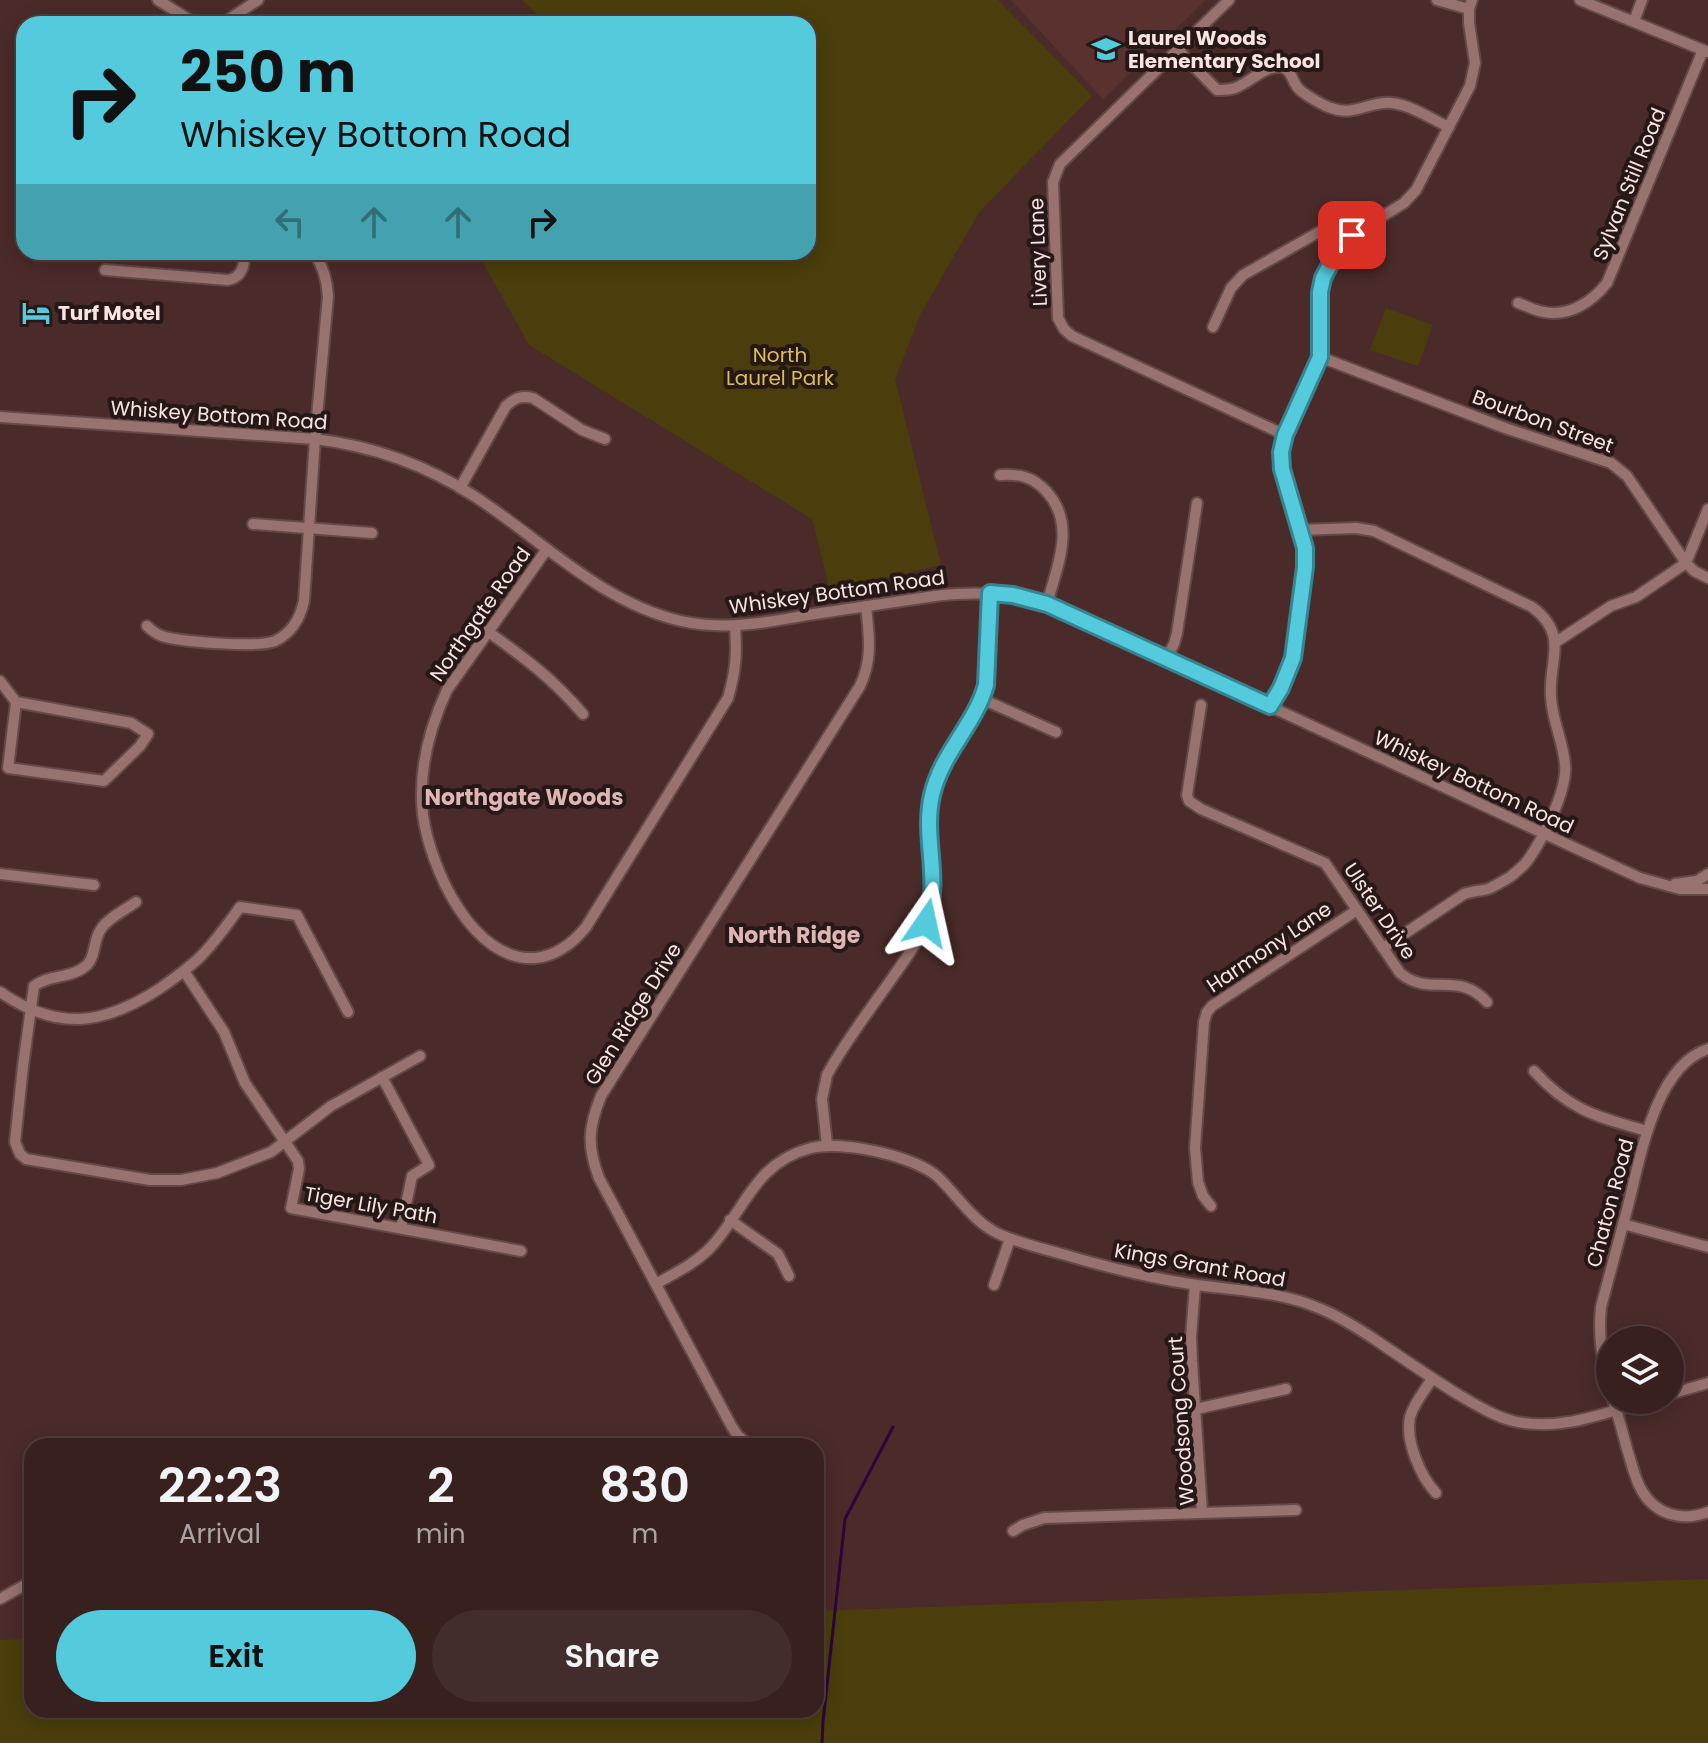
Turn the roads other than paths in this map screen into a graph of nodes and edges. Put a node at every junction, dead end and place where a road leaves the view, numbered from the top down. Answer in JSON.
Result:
{"nodes":[{"id":1,"x":158,"y":0,"type":"edge"},
{"id":2,"x":258,"y":0,"type":"edge"},
{"id":3,"x":1229,"y":0,"type":"edge"},
{"id":4,"x":1437,"y":0,"type":"edge"},
{"id":5,"x":1580,"y":0,"type":"edge"},
{"id":6,"x":1642,"y":0,"type":"edge"},
{"id":7,"x":1470,"y":5,"type":"edge"},
{"id":8,"x":183,"y":16,"type":"edge"},
{"id":9,"x":234,"y":16,"type":"edge"},
{"id":10,"x":1634,"y":21,"type":"junction"},
{"id":11,"x":1178,"y":50,"type":"junction"},
{"id":12,"x":1706,"y":51,"type":"edge"},
{"id":13,"x":1449,"y":127,"type":"junction"},
{"id":14,"x":1340,"y":246,"type":"junction"},
{"id":15,"x":244,"y":260,"type":"edge"},
{"id":16,"x":317,"y":260,"type":"edge"},
{"id":17,"x":105,"y":270,"type":"dead end"},
{"id":18,"x":1518,"y":303,"type":"dead end"},
{"id":19,"x":1213,"y":327,"type":"dead end"},
{"id":20,"x":1320,"y":357,"type":"junction"},
{"id":21,"x":0,"y":417,"type":"edge"},
{"id":22,"x":1285,"y":435,"type":"junction"},
{"id":23,"x":315,"y":439,"type":"junction"},
{"id":24,"x":605,"y":439,"type":"dead end"},
{"id":25,"x":1000,"y":475,"type":"dead end"},
{"id":26,"x":460,"y":488,"type":"junction"},
{"id":27,"x":1197,"y":503,"type":"dead end"},
{"id":28,"x":1708,"y":509,"type":"edge"},
{"id":29,"x":253,"y":524,"type":"dead end"},
{"id":30,"x":308,"y":528,"type":"junction"},
{"id":31,"x":1300,"y":530,"type":"junction"},
{"id":32,"x":372,"y":533,"type":"dead end"},
{"id":33,"x":547,"y":549,"type":"junction"},
{"id":34,"x":1686,"y":563,"type":"junction"},
{"id":35,"x":1708,"y":578,"type":"edge"},
{"id":36,"x":990,"y":593,"type":"junction"},
{"id":37,"x":1047,"y":604,"type":"junction"},
{"id":38,"x":866,"y":606,"type":"junction"},
{"id":39,"x":147,"y":626,"type":"dead end"},
{"id":40,"x":735,"y":626,"type":"junction"},
{"id":41,"x":487,"y":631,"type":"junction"},
{"id":42,"x":1556,"y":642,"type":"junction"},
{"id":43,"x":1166,"y":659,"type":"junction"},
{"id":44,"x":0,"y":681,"type":"edge"},
{"id":45,"x":982,"y":699,"type":"junction"},
{"id":46,"x":16,"y":702,"type":"junction"},
{"id":47,"x":1201,"y":705,"type":"dead end"},
{"id":48,"x":1270,"y":706,"type":"junction"},
{"id":49,"x":583,"y":714,"type":"dead end"},
{"id":50,"x":1056,"y":732,"type":"dead end"},
{"id":51,"x":1543,"y":834,"type":"junction"},
{"id":52,"x":0,"y":874,"type":"edge"},
{"id":53,"x":1708,"y":874,"type":"edge"},
{"id":54,"x":94,"y":885,"type":"dead end"},
{"id":55,"x":1665,"y":885,"type":"junction"},
{"id":56,"x":1708,"y":889,"type":"edge"},
{"id":57,"x":136,"y":902,"type":"dead end"},
{"id":58,"x":1357,"y":910,"type":"junction"},
{"id":59,"x":1383,"y":948,"type":"junction"},
{"id":60,"x":184,"y":971,"type":"junction"},
{"id":61,"x":0,"y":992,"type":"edge"},
{"id":62,"x":1487,"y":1002,"type":"dead end"},
{"id":63,"x":30,"y":1010,"type":"junction"},
{"id":64,"x":348,"y":1012,"type":"dead end"},
{"id":65,"x":1708,"y":1049,"type":"edge"},
{"id":66,"x":420,"y":1056,"type":"dead end"},
{"id":67,"x":1534,"y":1071,"type":"dead end"},
{"id":68,"x":382,"y":1077,"type":"junction"},
{"id":69,"x":1647,"y":1131,"type":"junction"},
{"id":70,"x":286,"y":1142,"type":"junction"},
{"id":71,"x":827,"y":1145,"type":"junction"},
{"id":72,"x":1211,"y":1206,"type":"dead end"},
{"id":73,"x":730,"y":1220,"type":"junction"},
{"id":74,"x":1623,"y":1224,"type":"junction"},
{"id":75,"x":401,"y":1228,"type":"junction"},
{"id":76,"x":1010,"y":1239,"type":"junction"},
{"id":77,"x":1708,"y":1247,"type":"edge"},
{"id":78,"x":521,"y":1251,"type":"dead end"},
{"id":79,"x":789,"y":1276,"type":"dead end"},
{"id":80,"x":656,"y":1284,"type":"junction"},
{"id":81,"x":994,"y":1285,"type":"dead end"},
{"id":82,"x":1195,"y":1285,"type":"junction"},
{"id":83,"x":1599,"y":1326,"type":"edge"},
{"id":84,"x":1432,"y":1379,"type":"junction"},
{"id":85,"x":1708,"y":1383,"type":"edge"},
{"id":86,"x":1286,"y":1389,"type":"dead end"},
{"id":87,"x":1684,"y":1390,"type":"edge"},
{"id":88,"x":1196,"y":1409,"type":"junction"},
{"id":89,"x":1596,"y":1412,"type":"edge"},
{"id":90,"x":1617,"y":1414,"type":"edge"},
{"id":91,"x":741,"y":1438,"type":"edge"},
{"id":92,"x":1436,"y":1493,"type":"dead end"},
{"id":93,"x":1296,"y":1510,"type":"dead end"},
{"id":94,"x":1202,"y":1512,"type":"junction"},
{"id":95,"x":1708,"y":1512,"type":"edge"},
{"id":96,"x":1013,"y":1531,"type":"dead end"},
{"id":97,"x":24,"y":1586,"type":"edge"},
{"id":98,"x":0,"y":1599,"type":"edge"}],
"edges":[{"from":1,"to":8,"type":"street"},
{"from":2,"to":9,"type":"street"},
{"from":3,"to":11,"type":"street","name":"Livery Lane"},
{"from":4,"to":7,"type":"street"},
{"from":5,"to":10,"type":"street"},
{"from":6,"to":10,"type":"street"},
{"from":7,"to":13,"type":"street"},
{"from":10,"to":12,"type":"street"},
{"from":11,"to":13,"type":"street"},
{"from":11,"to":22,"type":"street","name":"Livery Lane"},
{"from":12,"to":18,"type":"street","name":"Sylvan Still Road"},
{"from":13,"to":14,"type":"street"},
{"from":14,"to":19,"type":"street"},
{"from":14,"to":20,"type":"street"},
{"from":15,"to":17,"type":"street"},
{"from":16,"to":23,"type":"street"},
{"from":20,"to":22,"type":"street"},
{"from":20,"to":34,"type":"street","name":"Bourbon Street"},
{"from":21,"to":23,"type":"street","name":"Whiskey Bottom Road"},
{"from":22,"to":31,"type":"street"},
{"from":23,"to":26,"type":"street","name":"Whiskey Bottom Road"},
{"from":23,"to":30,"type":"street"},
{"from":24,"to":26,"type":"street"},
{"from":25,"to":37,"type":"street"},
{"from":26,"to":33,"type":"street","name":"Whiskey Bottom Road"},
{"from":27,"to":43,"type":"street"},
{"from":28,"to":34,"type":"street"},
{"from":29,"to":30,"type":"street"},
{"from":30,"to":32,"type":"street"},
{"from":30,"to":39,"type":"street"},
{"from":31,"to":42,"type":"street"},
{"from":31,"to":48,"type":"street"},
{"from":33,"to":40,"type":"street","name":"Whiskey Bottom Road"},
{"from":33,"to":41,"type":"street","name":"Northgate Road"},
{"from":34,"to":35,"type":"street","name":"Bourbon Street"},
{"from":34,"to":42,"type":"street"},
{"from":36,"to":37,"type":"street","name":"Whiskey Bottom Road"},
{"from":36,"to":38,"type":"street","name":"Whiskey Bottom Road"},
{"from":36,"to":45,"type":"street"},
{"from":37,"to":43,"type":"street","name":"Whiskey Bottom Road"},
{"from":38,"to":40,"type":"street","name":"Whiskey Bottom Road"},
{"from":38,"to":80,"type":"street","name":"Glen Ridge Drive"},
{"from":40,"to":41,"type":"street","name":"Northgate Road"},
{"from":41,"to":49,"type":"street"},
{"from":42,"to":51,"type":"street"},
{"from":43,"to":48,"type":"street","name":"Whiskey Bottom Road"},
{"from":44,"to":46,"type":"street"},
{"from":45,"to":50,"type":"street"},
{"from":45,"to":71,"type":"street"},
{"from":46,"to":46,"type":"street"},
{"from":47,"to":58,"type":"street","name":"Ulster Drive"},
{"from":48,"to":51,"type":"street","name":"Whiskey Bottom Road"},
{"from":51,"to":55,"type":"street","name":"Whiskey Bottom Road"},
{"from":51,"to":59,"type":"street"},
{"from":52,"to":54,"type":"street"},
{"from":53,"to":55,"type":"street"},
{"from":55,"to":56,"type":"street","name":"Whiskey Bottom Road"},
{"from":57,"to":63,"type":"street"},
{"from":58,"to":59,"type":"street","name":"Ulster Drive"},
{"from":58,"to":72,"type":"street","name":"Harmony Lane"},
{"from":59,"to":62,"type":"street","name":"Ulster Drive"},
{"from":60,"to":63,"type":"street"},
{"from":60,"to":64,"type":"street"},
{"from":60,"to":70,"type":"street","name":"Tiger Lily Path"},
{"from":61,"to":63,"type":"street"},
{"from":63,"to":70,"type":"street"},
{"from":65,"to":69,"type":"street","name":"Chaton Road"},
{"from":66,"to":68,"type":"street"},
{"from":67,"to":69,"type":"street"},
{"from":68,"to":70,"type":"street"},
{"from":68,"to":75,"type":"street"},
{"from":69,"to":74,"type":"street","name":"Chaton Road"},
{"from":70,"to":75,"type":"street","name":"Tiger Lily Path"},
{"from":71,"to":73,"type":"street","name":"Kings Grant Road"},
{"from":71,"to":76,"type":"street","name":"Kings Grant Road"},
{"from":73,"to":79,"type":"street"},
{"from":73,"to":80,"type":"street","name":"Kings Grant Road"},
{"from":74,"to":77,"type":"street"},
{"from":74,"to":83,"type":"street","name":"Chaton Road"},
{"from":75,"to":78,"type":"street","name":"Tiger Lily Path"},
{"from":76,"to":81,"type":"street"},
{"from":76,"to":82,"type":"street","name":"Kings Grant Road"},
{"from":80,"to":91,"type":"street","name":"Glen Ridge Drive"},
{"from":82,"to":84,"type":"street","name":"Kings Grant Road"},
{"from":82,"to":88,"type":"street","name":"Woodsong Court"},
{"from":84,"to":89,"type":"street","name":"Kings Grant Road"},
{"from":84,"to":92,"type":"street"},
{"from":85,"to":87,"type":"street"},
{"from":86,"to":88,"type":"street"},
{"from":88,"to":94,"type":"street","name":"Woodsong Court"},
{"from":90,"to":95,"type":"street"},
{"from":93,"to":94,"type":"street","name":"Woodsong Court"},
{"from":94,"to":96,"type":"street"},
{"from":97,"to":98,"type":"street"}]}
